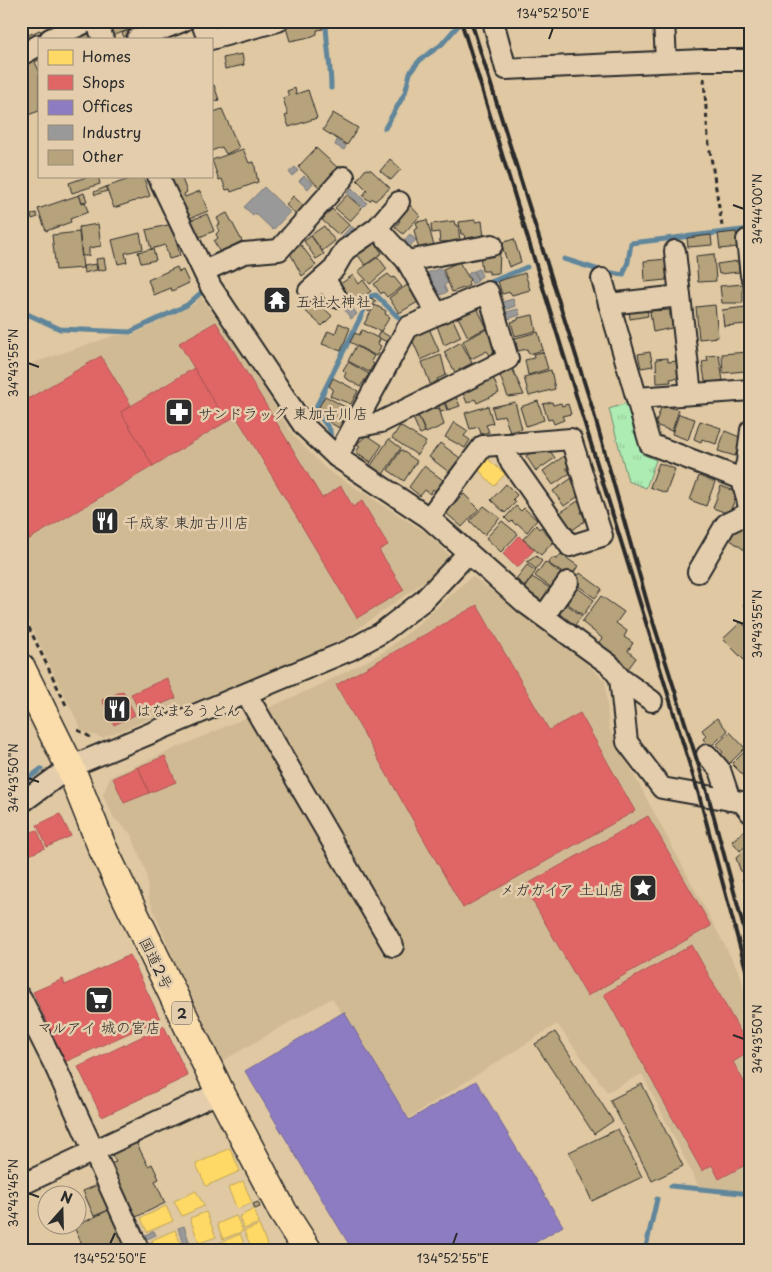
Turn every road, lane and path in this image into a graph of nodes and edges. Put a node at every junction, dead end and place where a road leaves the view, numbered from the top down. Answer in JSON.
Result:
{"nodes":[{"id":1,"x":89,"y":21,"type":"edge"},
{"id":2,"x":96,"y":21,"type":"edge"},
{"id":3,"x":183,"y":21,"type":"edge"},
{"id":4,"x":201,"y":21,"type":"edge"},
{"id":5,"x":278,"y":21,"type":"edge"},
{"id":6,"x":493,"y":21,"type":"edge"},
{"id":7,"x":664,"y":21,"type":"edge"},
{"id":8,"x":52,"y":38,"type":"edge"},
{"id":9,"x":103,"y":38,"type":"edge"},
{"id":10,"x":139,"y":38,"type":"edge"},
{"id":11,"x":210,"y":38,"type":"edge"},
{"id":12,"x":212,"y":38,"type":"edge"},
{"id":13,"x":38,"y":46,"type":"edge"},
{"id":14,"x":21,"y":55,"type":"edge"},
{"id":15,"x":703,"y":60,"type":"junction"},
{"id":16,"x":751,"y":60,"type":"edge"},
{"id":17,"x":666,"y":62,"type":"junction"},
{"id":18,"x":344,"y":177,"type":"dead end"},
{"id":19,"x":159,"y":178,"type":"edge"},
{"id":20,"x":399,"y":202,"type":"dead end"},
{"id":21,"x":722,"y":226,"type":"dead end"},
{"id":22,"x":377,"y":228,"type":"junction"},
{"id":23,"x":747,"y":240,"type":"dead end"},
{"id":24,"x":492,"y":245,"type":"dead end"},
{"id":25,"x":675,"y":251,"type":"dead end"},
{"id":26,"x":407,"y":261,"type":"junction"},
{"id":27,"x":204,"y":271,"type":"junction"},
{"id":28,"x":751,"y":275,"type":"edge"},
{"id":29,"x":324,"y":278,"type":"junction"},
{"id":30,"x":602,"y":279,"type":"dead end"},
{"id":31,"x":309,"y":291,"type":"dead end"},
{"id":32,"x":680,"y":296,"type":"junction"},
{"id":33,"x":336,"y":297,"type":"dead end"},
{"id":34,"x":609,"y":304,"type":"junction"},
{"id":35,"x":437,"y":314,"type":"junction"},
{"id":36,"x":751,"y":390,"type":"edge"},
{"id":37,"x":691,"y":394,"type":"junction"},
{"id":38,"x":638,"y":398,"type":"junction"},
{"id":39,"x":355,"y":427,"type":"junction"},
{"id":40,"x":751,"y":430,"type":"edge"},
{"id":41,"x":505,"y":444,"type":"junction"},
{"id":42,"x":337,"y":457,"type":"junction"},
{"id":43,"x":742,"y":479,"type":"junction"},
{"id":44,"x":750,"y":514,"type":"edge"},
{"id":45,"x":429,"y":518,"type":"junction"},
{"id":46,"x":468,"y":553,"type":"junction"},
{"id":47,"x":698,"y":572,"type":"dead end"},
{"id":48,"x":568,"y":582,"type":"dead end"},
{"id":49,"x":21,"y":611,"type":"edge"},
{"id":50,"x":544,"y":616,"type":"junction"},
{"id":51,"x":21,"y":668,"type":"edge"},
{"id":52,"x":620,"y":678,"type":"junction"},
{"id":53,"x":247,"y":694,"type":"junction"},
{"id":54,"x":652,"y":701,"type":"dead end"},
{"id":55,"x":71,"y":715,"type":"dead end"},
{"id":56,"x":75,"y":724,"type":"dead end"},
{"id":57,"x":99,"y":741,"type":"dead end"},
{"id":58,"x":708,"y":755,"type":"dead end"},
{"id":59,"x":70,"y":767,"type":"junction"},
{"id":60,"x":743,"y":802,"type":"edge"},
{"id":61,"x":21,"y":803,"type":"edge"},
{"id":62,"x":392,"y":946,"type":"dead end"},
{"id":63,"x":21,"y":998,"type":"edge"},
{"id":64,"x":220,"y":1092,"type":"junction"},
{"id":65,"x":92,"y":1150,"type":"junction"},
{"id":66,"x":21,"y":1185,"type":"edge"},
{"id":67,"x":139,"y":1251,"type":"edge"},
{"id":68,"x":308,"y":1251,"type":"edge"}],
"edges":[{"from":1,"to":8,"type":"street"},
{"from":2,"to":9,"type":"street"},
{"from":3,"to":10,"type":"street"},
{"from":4,"to":11,"type":"street"},
{"from":5,"to":12,"type":"street"},
{"from":6,"to":17,"type":"street"},
{"from":7,"to":17,"type":"street"},
{"from":13,"to":14,"type":"street"},
{"from":15,"to":16,"type":"street"},
{"from":15,"to":17,"type":"street"},
{"from":15,"to":21,"type":"path"},
{"from":18,"to":27,"type":"street"},
{"from":19,"to":27,"type":"street"},
{"from":20,"to":22,"type":"street"},
{"from":22,"to":26,"type":"street"},
{"from":22,"to":29,"type":"street"},
{"from":23,"to":28,"type":"street"},
{"from":24,"to":26,"type":"street"},
{"from":25,"to":32,"type":"street"},
{"from":26,"to":35,"type":"street"},
{"from":27,"to":42,"type":"street"},
{"from":29,"to":31,"type":"street"},
{"from":29,"to":33,"type":"street"},
{"from":30,"to":34,"type":"street"},
{"from":32,"to":34,"type":"street"},
{"from":32,"to":37,"type":"street"},
{"from":34,"to":38,"type":"street"},
{"from":35,"to":39,"type":"street"},
{"from":35,"to":39,"type":"street"},
{"from":36,"to":37,"type":"street"},
{"from":37,"to":38,"type":"street"},
{"from":38,"to":43,"type":"street"},
{"from":39,"to":42,"type":"street"},
{"from":40,"to":43,"type":"street"},
{"from":41,"to":41,"type":"street"},
{"from":41,"to":45,"type":"street"},
{"from":42,"to":45,"type":"street"},
{"from":43,"to":44,"type":"street"},
{"from":44,"to":47,"type":"street"},
{"from":45,"to":46,"type":"street"},
{"from":46,"to":50,"type":"street"},
{"from":46,"to":53,"type":"street"},
{"from":48,"to":50,"type":"street"},
{"from":49,"to":55,"type":"path"},
{"from":50,"to":52,"type":"street"},
{"from":51,"to":59,"type":"highway","name":"国道2号","number":"2"},
{"from":52,"to":54,"type":"street"},
{"from":52,"to":60,"type":"street"},
{"from":53,"to":59,"type":"street"},
{"from":53,"to":62,"type":"street"},
{"from":56,"to":57,"type":"path"},
{"from":58,"to":60,"type":"street"},
{"from":59,"to":61,"type":"street"},
{"from":59,"to":64,"type":"highway","name":"国道2号","number":"2"},
{"from":63,"to":65,"type":"street"},
{"from":64,"to":65,"type":"street"},
{"from":64,"to":68,"type":"highway","name":"国道2号","number":"2"},
{"from":65,"to":66,"type":"street"},
{"from":65,"to":67,"type":"street"}]}
